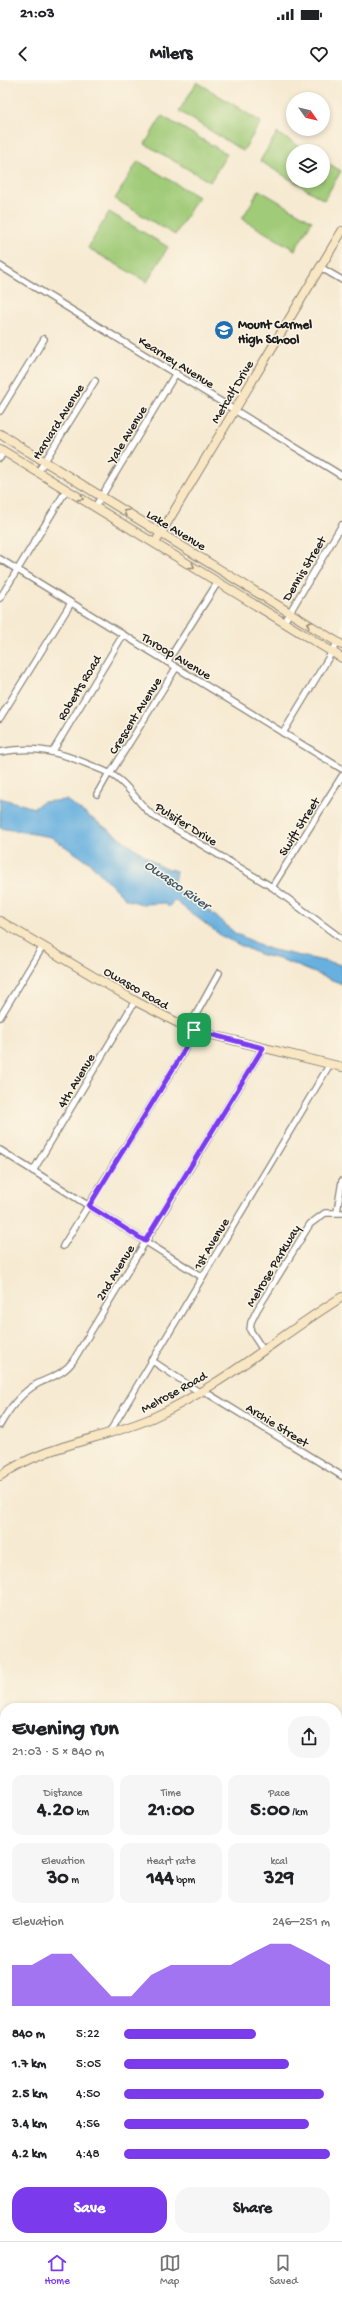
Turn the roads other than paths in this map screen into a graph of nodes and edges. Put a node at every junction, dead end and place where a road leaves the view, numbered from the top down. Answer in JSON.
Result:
{"nodes":[{"id":1,"x":342,"y":231,"type":"edge"},
{"id":2,"x":0,"y":266,"type":"edge"},
{"id":3,"x":320,"y":267,"type":"junction"},
{"id":4,"x":342,"y":280,"type":"edge"},
{"id":5,"x":44,"y":339,"type":"dead end"},
{"id":6,"x":176,"y":374,"type":"junction"},
{"id":7,"x":95,"y":381,"type":"dead end"},
{"id":8,"x":234,"y":409,"type":"junction"},
{"id":9,"x":0,"y":411,"type":"edge"},
{"id":10,"x":0,"y":434,"type":"edge"},
{"id":11,"x":1,"y":453,"type":"edge"},
{"id":12,"x":45,"y":462,"type":"junction"},
{"id":13,"x":38,"y":472,"type":"junction"},
{"id":14,"x":342,"y":476,"type":"edge"},
{"id":15,"x":67,"y":489,"type":"junction"},
{"id":16,"x":101,"y":496,"type":"junction"},
{"id":17,"x":95,"y":507,"type":"junction"},
{"id":18,"x":342,"y":525,"type":"edge"},
{"id":19,"x":160,"y":533,"type":"junction"},
{"id":20,"x":155,"y":544,"type":"junction"},
{"id":21,"x":0,"y":559,"type":"edge"},
{"id":22,"x":17,"y":570,"type":"junction"},
{"id":23,"x":218,"y":582,"type":"junction"},
{"id":24,"x":0,"y":598,"type":"edge"},
{"id":25,"x":71,"y":603,"type":"junction"},
{"id":26,"x":289,"y":612,"type":"junction"},
{"id":27,"x":284,"y":622,"type":"junction"},
{"id":28,"x":123,"y":635,"type":"junction"},
{"id":29,"x":340,"y":643,"type":"edge"},
{"id":30,"x":332,"y":651,"type":"junction"},
{"id":31,"x":342,"y":658,"type":"edge"},
{"id":32,"x":167,"y":662,"type":"junction"},
{"id":33,"x":176,"y":668,"type":"junction"},
{"id":34,"x":0,"y":718,"type":"edge"},
{"id":35,"x":283,"y":733,"type":"junction"},
{"id":36,"x":53,"y":751,"type":"junction"},
{"id":37,"x":0,"y":752,"type":"edge"},
{"id":38,"x":342,"y":769,"type":"edge"},
{"id":39,"x":110,"y":774,"type":"junction"},
{"id":40,"x":342,"y":776,"type":"edge"},
{"id":41,"x":97,"y":794,"type":"dead end"},
{"id":42,"x":272,"y":887,"type":"junction"},
{"id":43,"x":0,"y":921,"type":"edge"},
{"id":44,"x":342,"y":939,"type":"edge"},
{"id":45,"x":43,"y":946,"type":"junction"},
{"id":46,"x":219,"y":973,"type":"dead end"},
{"id":47,"x":135,"y":1002,"type":"junction"},
{"id":48,"x":0,"y":1017,"type":"edge"},
{"id":49,"x":194,"y":1030,"type":"junction"},
{"id":50,"x":263,"y":1048,"type":"junction"},
{"id":51,"x":330,"y":1064,"type":"junction"},
{"id":52,"x":342,"y":1067,"type":"edge"},
{"id":53,"x":0,"y":1150,"type":"edge"},
{"id":54,"x":33,"y":1171,"type":"junction"},
{"id":55,"x":342,"y":1181,"type":"edge"},
{"id":56,"x":89,"y":1206,"type":"junction"},
{"id":57,"x":340,"y":1212,"type":"edge"},
{"id":58,"x":145,"y":1241,"type":"junction"},
{"id":59,"x":63,"y":1246,"type":"dead end"},
{"id":60,"x":202,"y":1277,"type":"junction"},
{"id":61,"x":342,"y":1297,"type":"edge"},
{"id":62,"x":263,"y":1350,"type":"junction"},
{"id":63,"x":151,"y":1360,"type":"junction"},
{"id":64,"x":201,"y":1391,"type":"junction"},
{"id":65,"x":0,"y":1425,"type":"edge"},
{"id":66,"x":109,"y":1433,"type":"junction"},
{"id":67,"x":0,"y":1476,"type":"edge"},
{"id":68,"x":342,"y":1476,"type":"edge"}],
"edges":[{"from":1,"to":3,"type":"main road","name":"Metcalf Drive"},
{"from":2,"to":6,"type":"street","name":"Kearney Avenue"},
{"from":3,"to":4,"type":"street"},
{"from":3,"to":8,"type":"main road","name":"Metcalf Drive"},
{"from":5,"to":9,"type":"street"},
{"from":6,"to":8,"type":"street","name":"Kearney Avenue"},
{"from":6,"to":16,"type":"street","name":"Yale Avenue"},
{"from":7,"to":12,"type":"street","name":"Harvard Avenue"},
{"from":8,"to":14,"type":"street","name":"Kearney Avenue"},
{"from":8,"to":19,"type":"main road","name":"Metcalf Drive"},
{"from":10,"to":12,"type":"main road","name":"Lake Avenue"},
{"from":11,"to":13,"type":"main road","name":"Lake Avenue"},
{"from":12,"to":13,"type":"street","name":"Harvard Avenue"},
{"from":12,"to":16,"type":"main road","name":"Lake Avenue"},
{"from":13,"to":15,"type":"main road","name":"Lake Avenue"},
{"from":15,"to":17,"type":"main road","name":"Lake Avenue","one_way":true},
{"from":15,"to":22,"type":"street"},
{"from":16,"to":17,"type":"street","name":"Yale Avenue"},
{"from":19,"to":16,"type":"main road","name":"Lake Avenue","one_way":true},
{"from":17,"to":20,"type":"main road","name":"Lake Avenue"},
{"from":18,"to":26,"type":"street","name":"Dennis Street"},
{"from":19,"to":20,"type":"main road","name":"Metcalf Drive"},
{"from":19,"to":26,"type":"main road","name":"Lake Avenue"},
{"from":20,"to":23,"type":"main road","name":"Lake Avenue","one_way":true},
{"from":21,"to":22,"type":"street","name":"Throop Avenue"},
{"from":22,"to":24,"type":"street"},
{"from":22,"to":25,"type":"street","name":"Throop Avenue"},
{"from":23,"to":27,"type":"main road","name":"Lake Avenue"},
{"from":23,"to":32,"type":"street","name":"Crescent Avenue"},
{"from":25,"to":28,"type":"street","name":"Throop Avenue"},
{"from":25,"to":34,"type":"street"},
{"from":26,"to":27,"type":"street","name":"Dennis Street"},
{"from":29,"to":26,"type":"main road","name":"Lake Avenue","one_way":true},
{"from":27,"to":30,"type":"main road","name":"Lake Avenue"},
{"from":28,"to":32,"type":"street","name":"Throop Avenue"},
{"from":28,"to":36,"type":"street","name":"Roberts Road"},
{"from":29,"to":30,"type":"street"},
{"from":30,"to":31,"type":"main road","name":"Lake Avenue"},
{"from":30,"to":35,"type":"street"},
{"from":32,"to":33,"type":"street","name":"Throop Avenue"},
{"from":33,"to":35,"type":"street","name":"Throop Avenue"},
{"from":33,"to":39,"type":"street","name":"Crescent Avenue"},
{"from":35,"to":38,"type":"street","name":"Throop Avenue"},
{"from":36,"to":37,"type":"street","name":"Pulsifer Drive"},
{"from":36,"to":39,"type":"street","name":"Pulsifer Drive"},
{"from":39,"to":41,"type":"street","name":"Crescent Avenue"},
{"from":39,"to":42,"type":"street","name":"Pulsifer Drive"},
{"from":40,"to":42,"type":"street","name":"Swift Street"},
{"from":42,"to":44,"type":"street","name":"Pulsifer Drive"},
{"from":43,"to":45,"type":"main road","name":"Owasco Road"},
{"from":45,"to":47,"type":"main road","name":"Owasco Road"},
{"from":45,"to":48,"type":"street"},
{"from":46,"to":49,"type":"street"},
{"from":47,"to":49,"type":"main road","name":"Owasco Road"},
{"from":47,"to":54,"type":"street","name":"4th Avenue"},
{"from":49,"to":50,"type":"main road","name":"Owasco Road"},
{"from":49,"to":56,"type":"street"},
{"from":50,"to":51,"type":"main road","name":"Owasco Road"},
{"from":50,"to":58,"type":"street","name":"2nd Avenue"},
{"from":51,"to":52,"type":"main road","name":"Owasco Road"},
{"from":51,"to":60,"type":"street","name":"1st Avenue"},
{"from":53,"to":54,"type":"street"},
{"from":54,"to":56,"type":"street"},
{"from":55,"to":57,"type":"street"},
{"from":56,"to":58,"type":"street"},
{"from":56,"to":59,"type":"street"},
{"from":57,"to":62,"type":"street","name":"Melrose Parkway"},
{"from":58,"to":60,"type":"street"},
{"from":58,"to":65,"type":"street","name":"2nd Avenue"},
{"from":60,"to":63,"type":"street","name":"1st Avenue"},
{"from":61,"to":62,"type":"main road","name":"Melrose Road"},
{"from":62,"to":64,"type":"main road","name":"Melrose Road"},
{"from":63,"to":64,"type":"street","name":"Archie Street"},
{"from":63,"to":66,"type":"street","name":"1st Avenue"},
{"from":64,"to":66,"type":"main road","name":"Melrose Road"},
{"from":64,"to":68,"type":"street","name":"Archie Street"},
{"from":66,"to":67,"type":"main road","name":"Melrose Road"}]}
